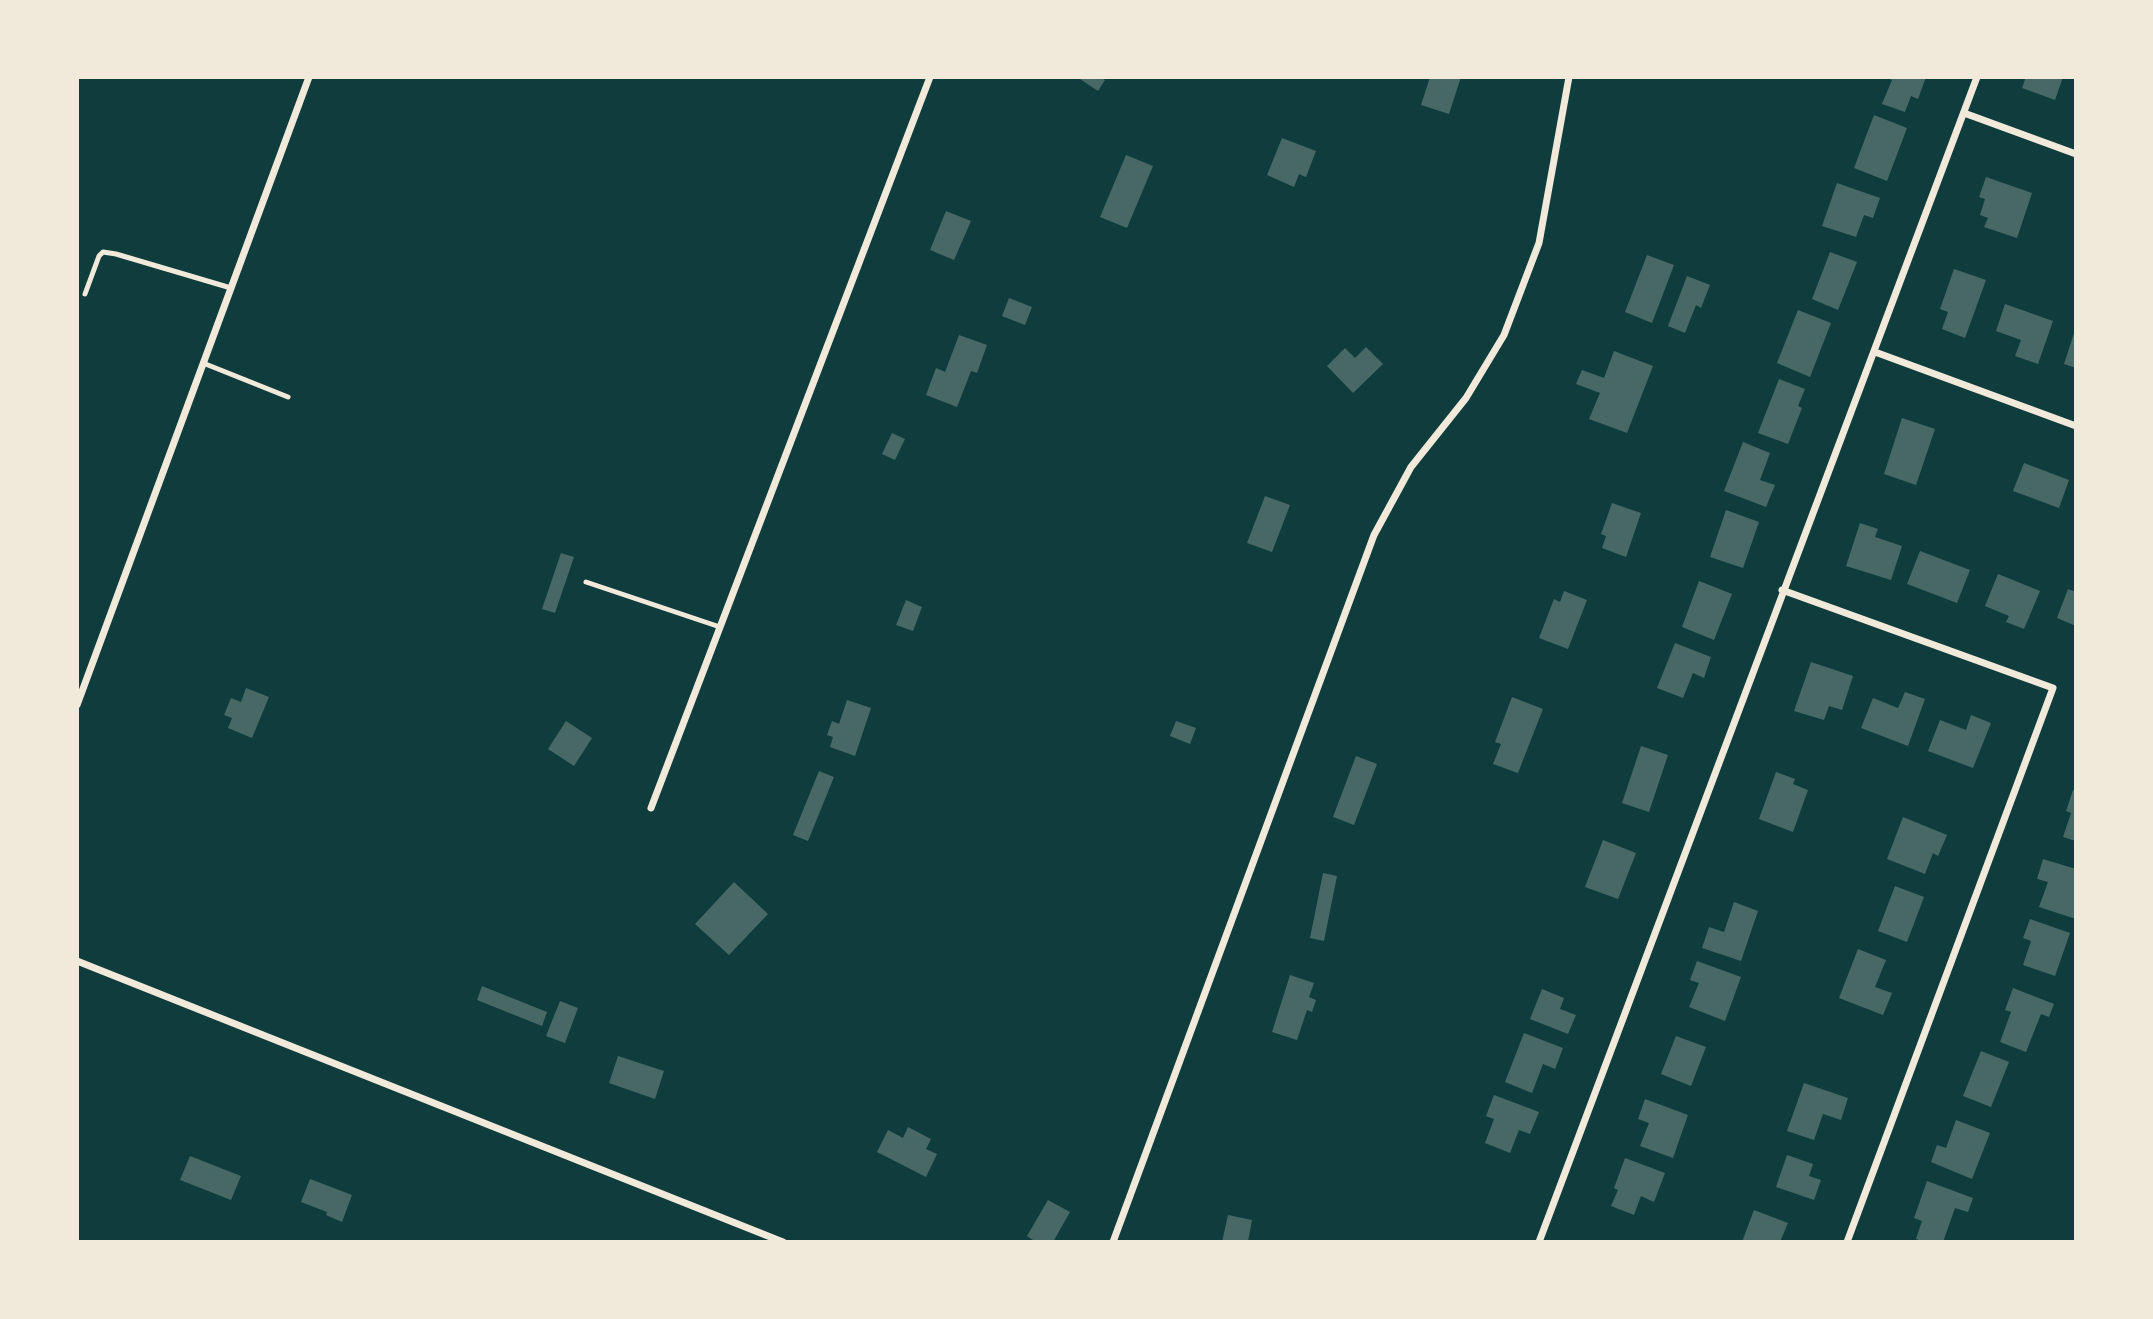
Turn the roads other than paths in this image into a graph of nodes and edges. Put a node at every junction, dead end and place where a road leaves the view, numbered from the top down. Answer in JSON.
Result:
{"nodes":[{"id":1,"x":309,"y":77,"type":"edge"},
{"id":2,"x":930,"y":77,"type":"edge"},
{"id":3,"x":1569,"y":77,"type":"edge"},
{"id":4,"x":1977,"y":77,"type":"edge"},
{"id":5,"x":1964,"y":113,"type":"junction"},
{"id":6,"x":2076,"y":154,"type":"edge"},
{"id":7,"x":231,"y":288,"type":"junction"},
{"id":8,"x":85,"y":294,"type":"dead end"},
{"id":9,"x":1875,"y":352,"type":"junction"},
{"id":10,"x":204,"y":363,"type":"junction"},
{"id":11,"x":288,"y":397,"type":"dead end"},
{"id":12,"x":2076,"y":426,"type":"edge"},
{"id":13,"x":586,"y":582,"type":"dead end"},
{"id":14,"x":1782,"y":590,"type":"junction"},
{"id":15,"x":720,"y":627,"type":"junction"},
{"id":16,"x":77,"y":705,"type":"edge"},
{"id":17,"x":651,"y":808,"type":"dead end"},
{"id":18,"x":77,"y":961,"type":"edge"},
{"id":19,"x":783,"y":1242,"type":"edge"},
{"id":20,"x":1113,"y":1242,"type":"edge"},
{"id":21,"x":1539,"y":1242,"type":"edge"},
{"id":22,"x":1847,"y":1242,"type":"edge"}],
"edges":[{"from":1,"to":7,"type":"street"},
{"from":2,"to":15,"type":"street"},
{"from":3,"to":20,"type":"street"},
{"from":4,"to":5,"type":"street"},
{"from":5,"to":6,"type":"street"},
{"from":5,"to":9,"type":"street"},
{"from":7,"to":8,"type":"lane"},
{"from":7,"to":10,"type":"street"},
{"from":9,"to":12,"type":"street"},
{"from":9,"to":14,"type":"street"},
{"from":10,"to":11,"type":"lane"},
{"from":10,"to":16,"type":"street"},
{"from":13,"to":15,"type":"lane"},
{"from":14,"to":21,"type":"street"},
{"from":14,"to":22,"type":"street"},
{"from":15,"to":17,"type":"street"},
{"from":18,"to":19,"type":"street"}]}
